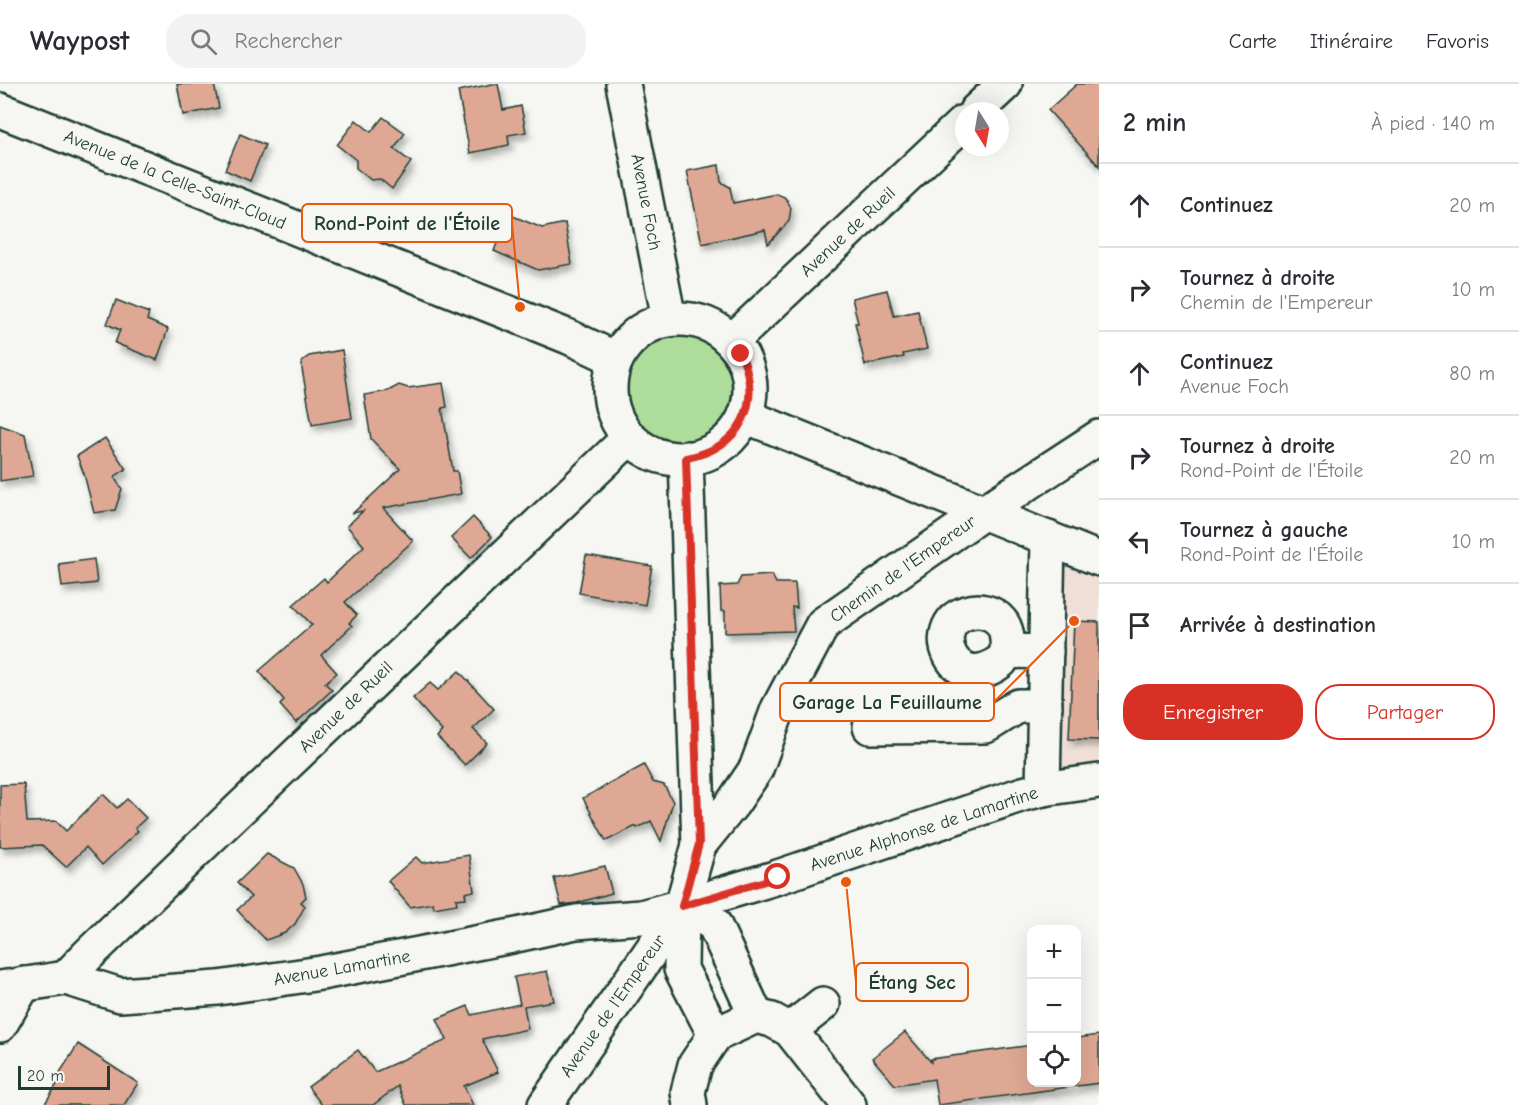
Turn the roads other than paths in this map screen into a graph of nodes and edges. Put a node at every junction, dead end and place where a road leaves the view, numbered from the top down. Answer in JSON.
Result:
{"nodes":[{"id":1,"x":623,"y":84,"type":"edge"},
{"id":2,"x":1005,"y":84,"type":"edge"},
{"id":3,"x":986,"y":102,"type":"edge"},
{"id":4,"x":0,"y":110,"type":"edge"},
{"id":5,"x":955,"y":130,"type":"edge"},
{"id":6,"x":669,"y":319,"type":"junction"},
{"id":7,"x":732,"y":341,"type":"junction"},
{"id":8,"x":616,"y":359,"type":"junction"},
{"id":9,"x":745,"y":416,"type":"junction"},
{"id":10,"x":1099,"y":437,"type":"edge"},
{"id":11,"x":629,"y":438,"type":"junction"},
{"id":12,"x":686,"y":458,"type":"junction"},
{"id":13,"x":984,"y":512,"type":"junction"},
{"id":14,"x":1048,"y":538,"type":"junction"},
{"id":15,"x":1099,"y":559,"type":"edge"},
{"id":16,"x":1046,"y":652,"type":"junction"},
{"id":17,"x":1001,"y":662,"type":"dead end"},
{"id":18,"x":1045,"y":706,"type":"junction"},
{"id":19,"x":870,"y":727,"type":"dead end"},
{"id":20,"x":1099,"y":781,"type":"edge"},
{"id":21,"x":1043,"y":789,"type":"junction"},
{"id":22,"x":699,"y":844,"type":"junction"},
{"id":23,"x":682,"y":906,"type":"junction"},
{"id":24,"x":66,"y":978,"type":"junction"},
{"id":25,"x":12,"y":986,"type":"edge"},
{"id":26,"x":823,"y":1004,"type":"dead end"},
{"id":27,"x":756,"y":1016,"type":"junction"},
{"id":28,"x":0,"y":1025,"type":"edge"},
{"id":29,"x":790,"y":1030,"type":"junction"},
{"id":30,"x":715,"y":1035,"type":"junction"},
{"id":31,"x":545,"y":1105,"type":"edge"},
{"id":32,"x":690,"y":1105,"type":"edge"},
{"id":33,"x":849,"y":1105,"type":"edge"}],
"edges":[{"from":1,"to":6,"type":"street","name":"Avenue Foch"},
{"from":2,"to":3,"type":"street"},
{"from":4,"to":8,"type":"street","name":"Avenue de la Celle-Saint-Cloud"},
{"from":5,"to":7,"type":"street","name":"Avenue de Rueil"},
{"from":6,"to":7,"type":"street"},
{"from":6,"to":8,"type":"street"},
{"from":7,"to":9,"type":"street"},
{"from":8,"to":11,"type":"street"},
{"from":9,"to":12,"type":"street"},
{"from":9,"to":13,"type":"street"},
{"from":10,"to":13,"type":"street","name":"Chemin de l'Empereur"},
{"from":11,"to":12,"type":"street"},
{"from":11,"to":24,"type":"street","name":"Avenue de Rueil"},
{"from":12,"to":22,"type":"street"},
{"from":13,"to":14,"type":"street"},
{"from":13,"to":22,"type":"street","name":"Chemin de l'Empereur"},
{"from":14,"to":15,"type":"street"},
{"from":14,"to":16,"type":"street"},
{"from":16,"to":17,"type":"street"},
{"from":16,"to":18,"type":"street"},
{"from":18,"to":19,"type":"street"},
{"from":18,"to":21,"type":"street"},
{"from":20,"to":21,"type":"street","name":"Avenue Alphonse de Lamartine"},
{"from":21,"to":23,"type":"street","name":"Avenue Alphonse de Lamartine"},
{"from":22,"to":23,"type":"street","name":"Chemin de l'Empereur"},
{"from":23,"to":24,"type":"street","name":"Avenue Lamartine"},
{"from":23,"to":27,"type":"street"},
{"from":23,"to":30,"type":"street"},
{"from":23,"to":31,"type":"street","name":"Avenue de l'Empereur"},
{"from":24,"to":25,"type":"street","name":"Avenue Lamartine"},
{"from":25,"to":28,"type":"street"},
{"from":26,"to":29,"type":"street"},
{"from":27,"to":29,"type":"street"},
{"from":27,"to":30,"type":"street"},
{"from":29,"to":33,"type":"street"},
{"from":30,"to":32,"type":"street"}]}
